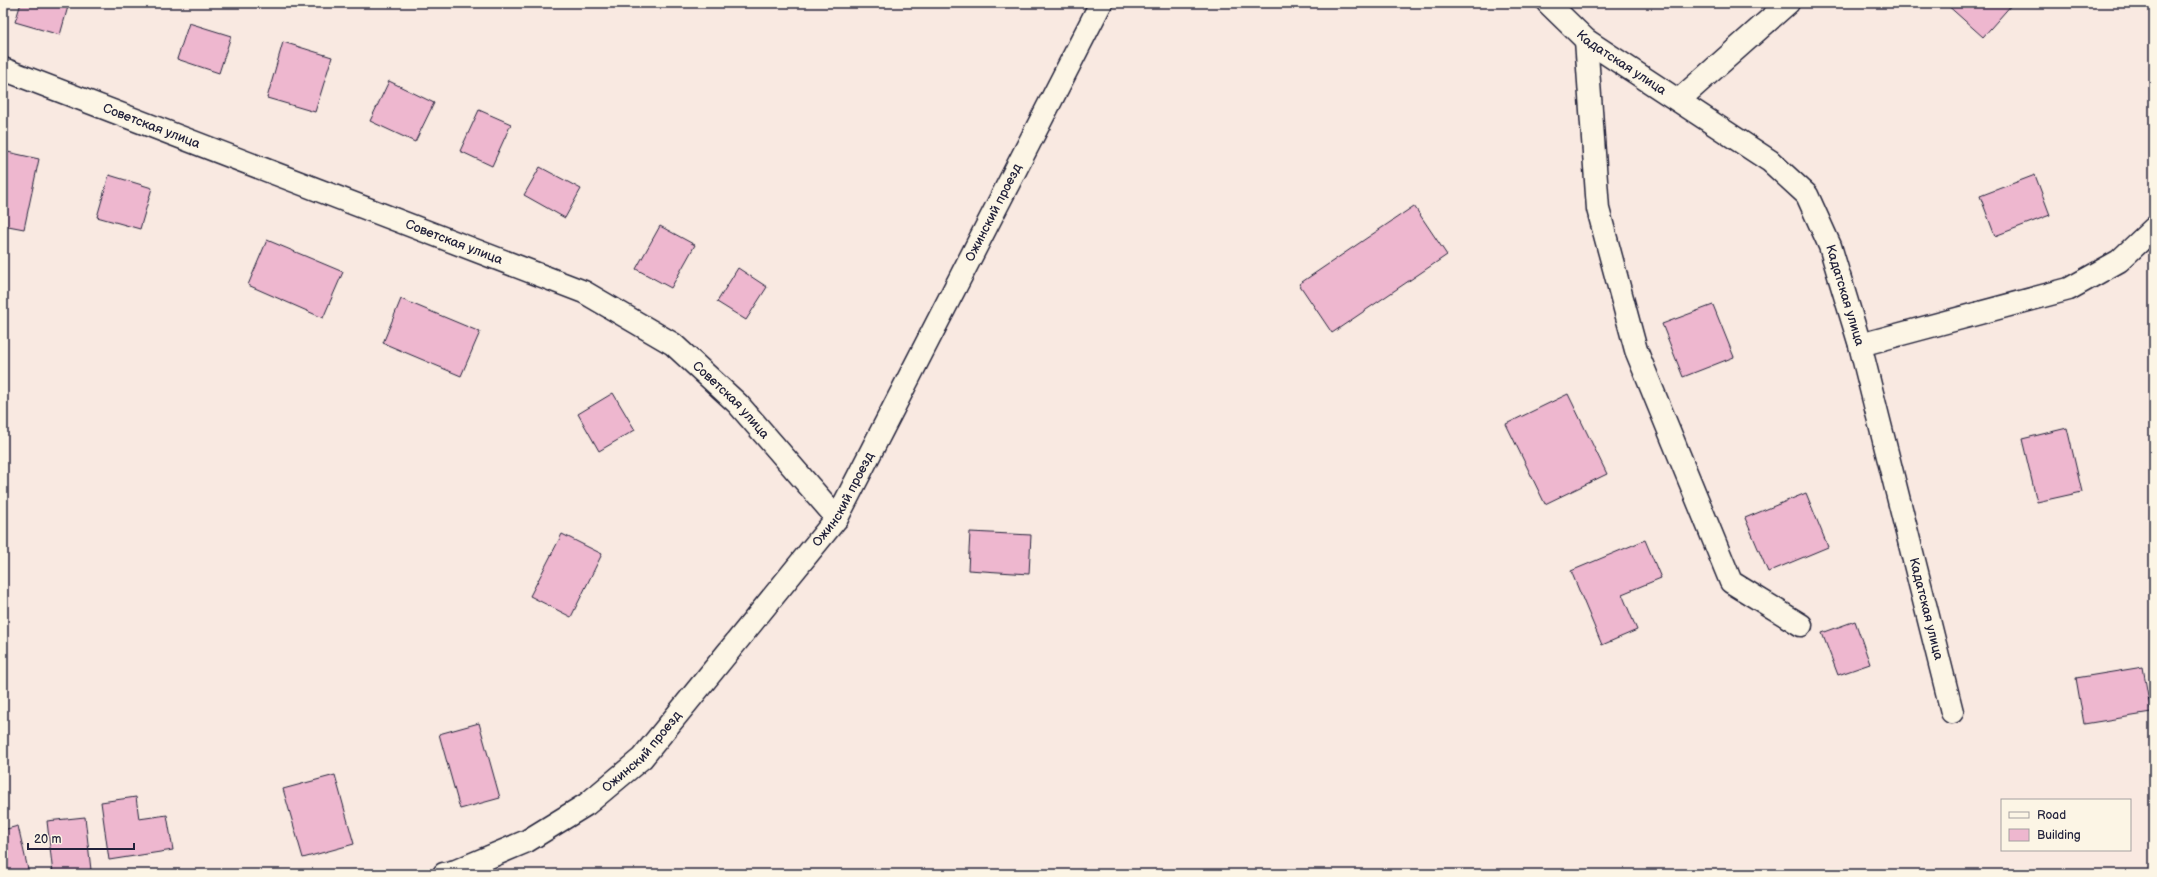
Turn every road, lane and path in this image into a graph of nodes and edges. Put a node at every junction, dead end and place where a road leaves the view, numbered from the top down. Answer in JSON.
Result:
{"nodes":[{"id":1,"x":1101,"y":3,"type":"edge"},
{"id":2,"x":1548,"y":3,"type":"edge"},
{"id":3,"x":1788,"y":3,"type":"edge"},
{"id":4,"x":1586,"y":40,"type":"junction"},
{"id":5,"x":3,"y":69,"type":"edge"},
{"id":6,"x":1679,"y":100,"type":"junction"},
{"id":7,"x":2154,"y":228,"type":"edge"},
{"id":8,"x":1860,"y":345,"type":"junction"},
{"id":9,"x":837,"y":518,"type":"junction"},
{"id":10,"x":1801,"y":625,"type":"dead end"},
{"id":11,"x":1952,"y":712,"type":"dead end"},
{"id":12,"x":455,"y":873,"type":"edge"}],
"edges":[{"from":1,"to":9,"type":"street","name":"Ожинский проезд"},
{"from":2,"to":4,"type":"street","name":"Кадатская улица"},
{"from":3,"to":6,"type":"street"},
{"from":4,"to":6,"type":"street","name":"Кадатская улица"},
{"from":4,"to":10,"type":"street"},
{"from":5,"to":9,"type":"street","name":"Советская улица"},
{"from":6,"to":8,"type":"street","name":"Кадатская улица"},
{"from":7,"to":8,"type":"street"},
{"from":8,"to":11,"type":"street","name":"Кадатская улица"},
{"from":9,"to":12,"type":"street","name":"Ожинский проезд"}]}
